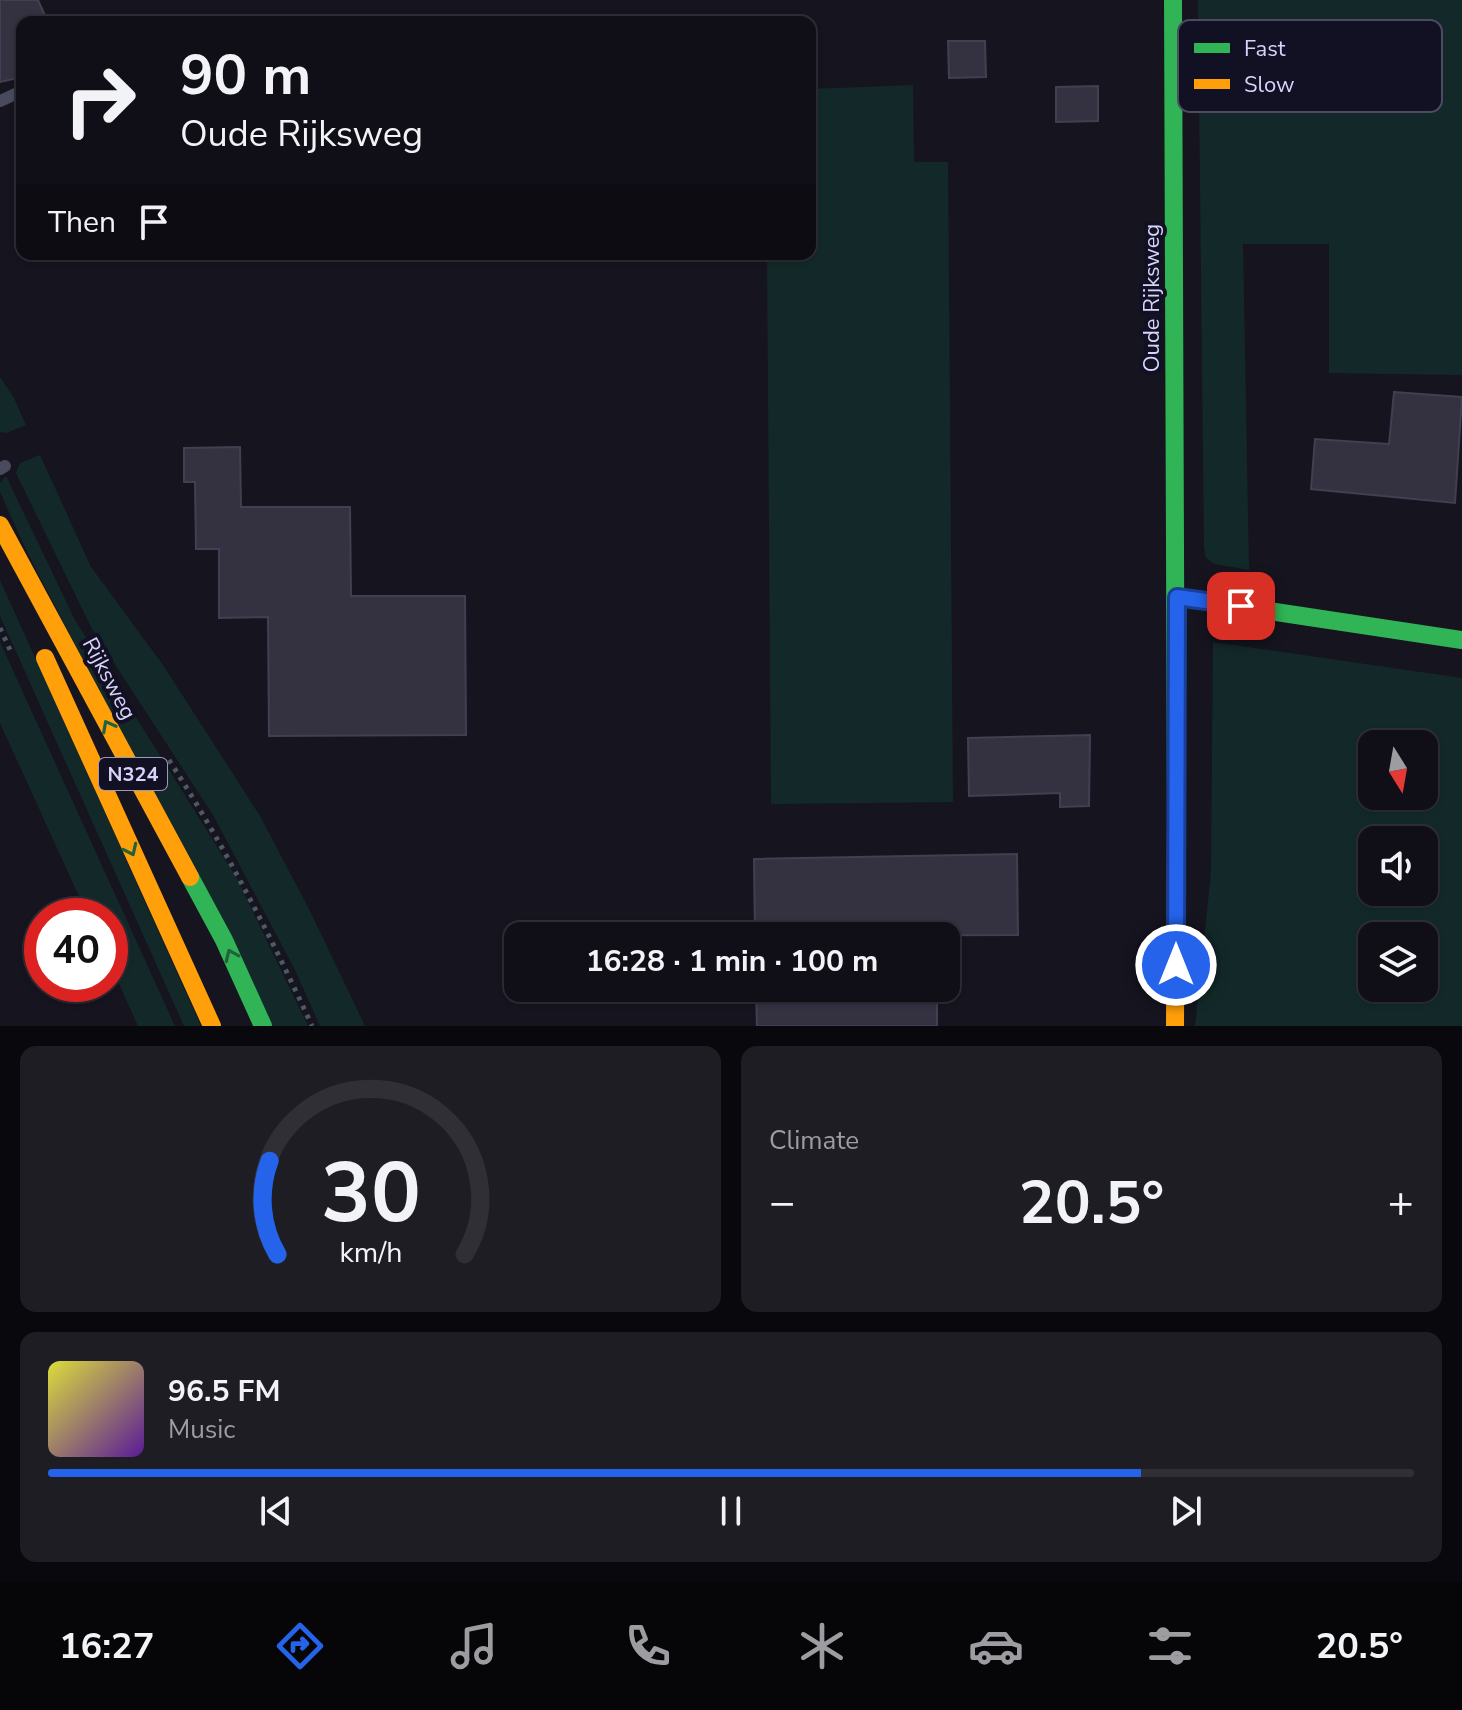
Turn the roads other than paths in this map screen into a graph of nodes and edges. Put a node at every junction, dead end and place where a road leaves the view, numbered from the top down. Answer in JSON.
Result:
{"nodes":[{"id":1,"x":1173,"y":0,"type":"edge"},
{"id":2,"x":0,"y":525,"type":"edge"},
{"id":3,"x":0,"y":543,"type":"edge"},
{"id":4,"x":1177,"y":597,"type":"junction"},
{"id":5,"x":28,"y":616,"type":"dead end"},
{"id":6,"x":1462,"y":640,"type":"edge"},
{"id":7,"x":39,"y":645,"type":"dead end"},
{"id":8,"x":212,"y":1026,"type":"edge"},
{"id":9,"x":263,"y":1026,"type":"edge"},
{"id":10,"x":1175,"y":1026,"type":"edge"}],
"edges":[{"from":1,"to":4,"type":"street","name":"Oude Rijksweg"},
{"from":9,"to":2,"type":"street","name":"Rijksweg","number":"N324","one_way":true},
{"from":3,"to":5,"type":"street"},
{"from":4,"to":6,"type":"street"},
{"from":4,"to":10,"type":"street","name":"Oude Rijksweg"},
{"from":7,"to":8,"type":"street","number":"N324","one_way":true}]}
